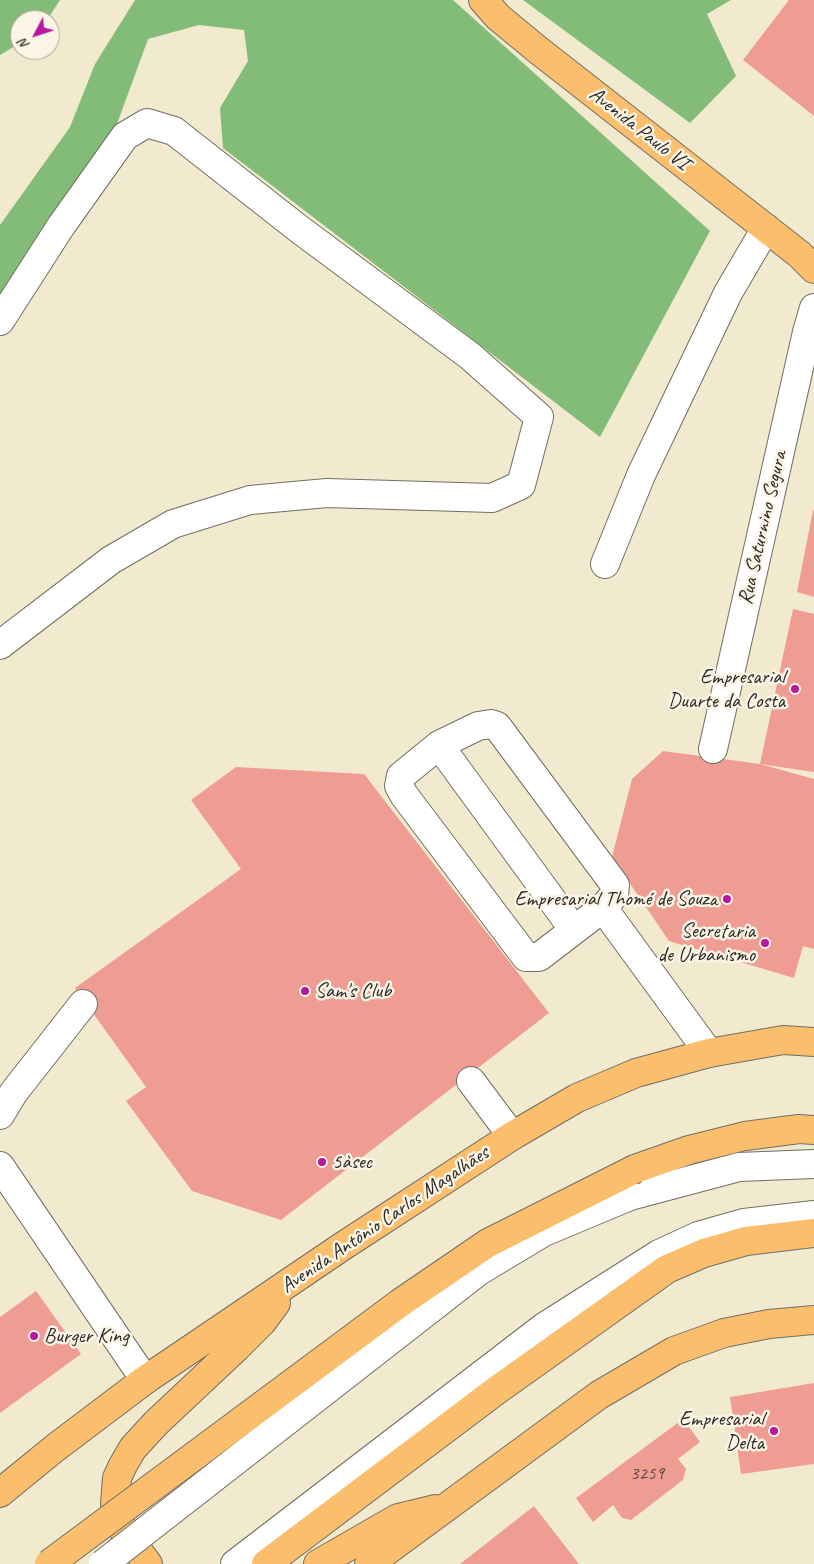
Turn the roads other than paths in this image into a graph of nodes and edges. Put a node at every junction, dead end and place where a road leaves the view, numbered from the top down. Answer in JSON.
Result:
{"nodes":[{"id":1,"x":483,"y":0,"type":"edge"},
{"id":2,"x":766,"y":228,"type":"junction"},
{"id":3,"x":809,"y":261,"type":"edge"},
{"id":4,"x":814,"y":308,"type":"edge"},
{"id":5,"x":0,"y":321,"type":"edge"},
{"id":6,"x":605,"y":564,"type":"dead end"},
{"id":7,"x":0,"y":645,"type":"edge"},
{"id":8,"x":440,"y":745,"type":"junction"},
{"id":9,"x":713,"y":749,"type":"dead end"},
{"id":10,"x":603,"y":908,"type":"junction"},
{"id":11,"x":574,"y":930,"type":"junction"},
{"id":12,"x":83,"y":1004,"type":"dead end"},
{"id":13,"x":814,"y":1031,"type":"edge"},
{"id":14,"x":783,"y":1040,"type":"junction"},
{"id":15,"x":814,"y":1042,"type":"edge"},
{"id":16,"x":709,"y":1053,"type":"junction"},
{"id":17,"x":471,"y":1081,"type":"dead end"},
{"id":18,"x":0,"y":1115,"type":"edge"},
{"id":19,"x":814,"y":1130,"type":"edge"},
{"id":20,"x":512,"y":1136,"type":"junction"},
{"id":21,"x":814,"y":1164,"type":"edge"},
{"id":22,"x":0,"y":1166,"type":"edge"},
{"id":23,"x":814,"y":1215,"type":"edge"},
{"id":24,"x":745,"y":1232,"type":"junction"},
{"id":25,"x":814,"y":1233,"type":"edge"},
{"id":26,"x":292,"y":1282,"type":"junction"},
{"id":27,"x":814,"y":1320,"type":"edge"},
{"id":28,"x":145,"y":1380,"type":"junction"},
{"id":29,"x":0,"y":1493,"type":"edge"},
{"id":30,"x":446,"y":1506,"type":"junction"},
{"id":31,"x":49,"y":1564,"type":"edge"},
{"id":32,"x":103,"y":1564,"type":"edge"},
{"id":33,"x":148,"y":1564,"type":"edge"},
{"id":34,"x":235,"y":1564,"type":"edge"},
{"id":35,"x":266,"y":1564,"type":"edge"},
{"id":36,"x":318,"y":1564,"type":"edge"},
{"id":37,"x":369,"y":1564,"type":"edge"}],
"edges":[{"from":1,"to":2,"type":"main road","name":"Avenida Paulo VI"},
{"from":2,"to":3,"type":"main road","name":"Avenida Paulo VI"},
{"from":2,"to":6,"type":"street"},
{"from":4,"to":9,"type":"street","name":"Rua Saturnino Segura"},
{"from":5,"to":7,"type":"street"},
{"from":8,"to":10,"type":"street"},
{"from":8,"to":11,"type":"street"},
{"from":8,"to":11,"type":"street"},
{"from":10,"to":11,"type":"street"},
{"from":10,"to":16,"type":"street"},
{"from":12,"to":18,"type":"street"},
{"from":13,"to":14,"type":"main road"},
{"from":14,"to":15,"type":"main road","name":"Avenida Antônio Carlos Magalhães"},
{"from":14,"to":16,"type":"main road","name":"Avenida Antônio Carlos Magalhães"},
{"from":16,"to":20,"type":"main road","name":"Avenida Antônio Carlos Magalhães"},
{"from":17,"to":20,"type":"street"},
{"from":19,"to":31,"type":"main road","bridge":true},
{"from":20,"to":26,"type":"main road","name":"Avenida Antônio Carlos Magalhães"},
{"from":21,"to":32,"type":"street","bridge":true},
{"from":22,"to":28,"type":"street"},
{"from":23,"to":24,"type":"street"},
{"from":24,"to":25,"type":"main road"},
{"from":24,"to":34,"type":"street"},
{"from":24,"to":35,"type":"main road"},
{"from":26,"to":28,"type":"main road","name":"Avenida Antônio Carlos Magalhães"},
{"from":26,"to":33,"type":"main road"},
{"from":27,"to":30,"type":"main road"},
{"from":28,"to":29,"type":"main road","name":"Avenida Antônio Carlos Magalhães"},
{"from":30,"to":36,"type":"main road"},
{"from":30,"to":37,"type":"main road"}]}
